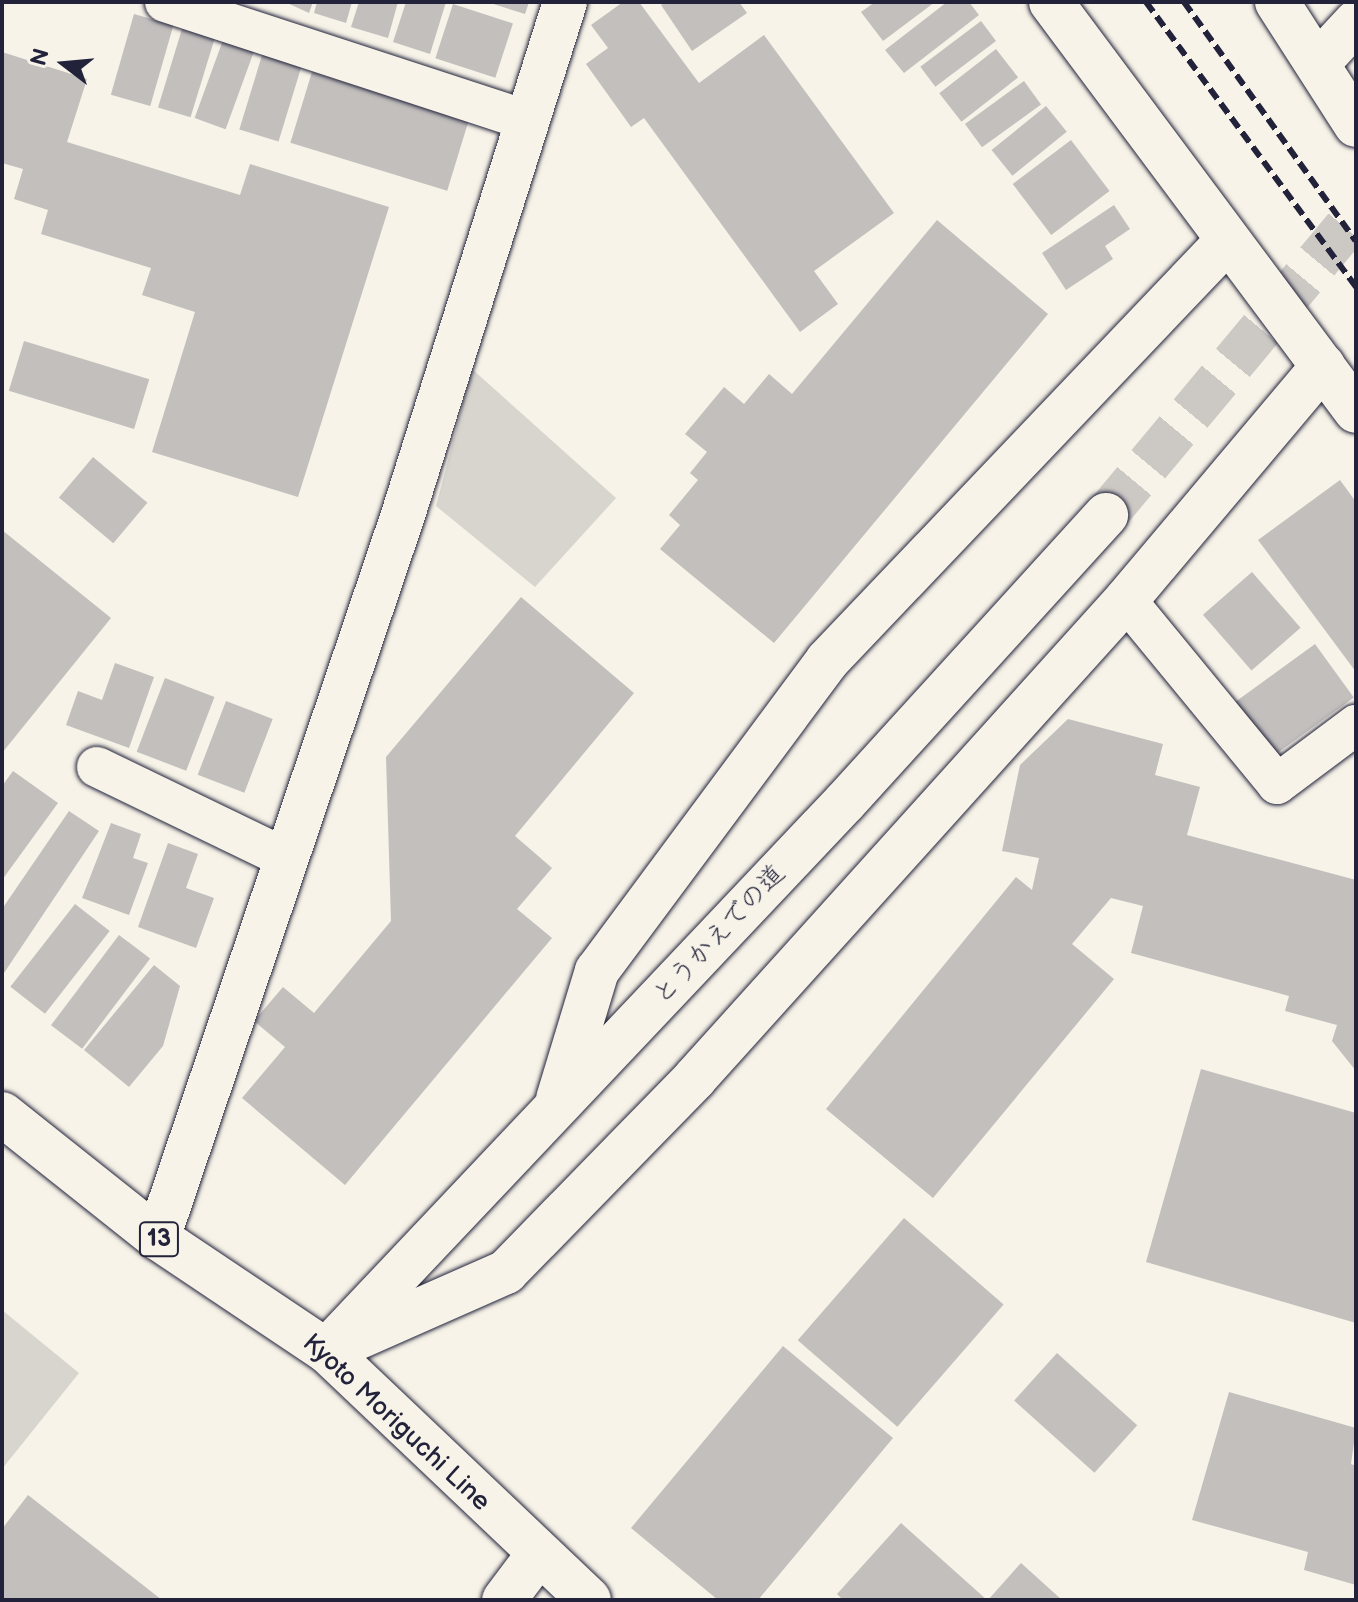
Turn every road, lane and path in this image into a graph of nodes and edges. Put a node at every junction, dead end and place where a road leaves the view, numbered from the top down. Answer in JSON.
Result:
{"nodes":[{"id":1,"x":165,"y":2,"type":"edge"},
{"id":2,"x":565,"y":2,"type":"edge"},
{"id":3,"x":1051,"y":2,"type":"edge"},
{"id":4,"x":1277,"y":2,"type":"edge"},
{"id":5,"x":1356,"y":22,"type":"edge"},
{"id":6,"x":1318,"y":63,"type":"junction"},
{"id":7,"x":529,"y":121,"type":"junction"},
{"id":8,"x":1356,"y":125,"type":"edge"},
{"id":9,"x":1228,"y":240,"type":"junction"},
{"id":10,"x":1323,"y":366,"type":"junction"},
{"id":11,"x":1356,"y":411,"type":"edge"},
{"id":12,"x":1106,"y":515,"type":"tunnel mouth"},
{"id":13,"x":1126,"y":600,"type":"junction"},
{"id":14,"x":1356,"y":725,"type":"edge"},
{"id":15,"x":97,"y":767,"type":"dead end"},
{"id":16,"x":287,"y":859,"type":"junction"},
{"id":17,"x":555,"y":1109,"type":"junction"},
{"id":18,"x":2,"y":1114,"type":"edge"},
{"id":19,"x":158,"y":1238,"type":"junction"},
{"id":20,"x":327,"y":1351,"type":"junction"},
{"id":21,"x":537,"y":1556,"type":"junction"},
{"id":22,"x":504,"y":1600,"type":"edge"},
{"id":23,"x":589,"y":1600,"type":"edge"}],
"edges":[{"from":1,"to":7,"type":"lane"},
{"from":2,"to":7,"type":"street"},
{"from":3,"to":9,"type":"street"},
{"from":4,"to":6,"type":"street"},
{"from":5,"to":6,"type":"street"},
{"from":6,"to":8,"type":"street"},
{"from":7,"to":16,"type":"street"},
{"from":9,"to":10,"type":"street"},
{"from":9,"to":17,"type":"street"},
{"from":10,"to":11,"type":"street"},
{"from":10,"to":13,"type":"street"},
{"from":12,"to":17,"type":"street","name":"とうかえでの道"},
{"from":13,"to":14,"type":"lane"},
{"from":13,"to":20,"type":"street"},
{"from":15,"to":16,"type":"lane"},
{"from":16,"to":19,"type":"street"},
{"from":17,"to":20,"type":"street","name":"とうかえでの道"},
{"from":18,"to":19,"type":"street","name":"Kyoto Moriguchi Line","number":"13"},
{"from":19,"to":20,"type":"street","name":"Kyoto Moriguchi Line","number":"13"},
{"from":20,"to":21,"type":"street","name":"Kyoto Moriguchi Line","number":"13"},
{"from":21,"to":22,"type":"street"},
{"from":21,"to":23,"type":"street","name":"Kyoto Moriguchi Line","number":"13"}]}
